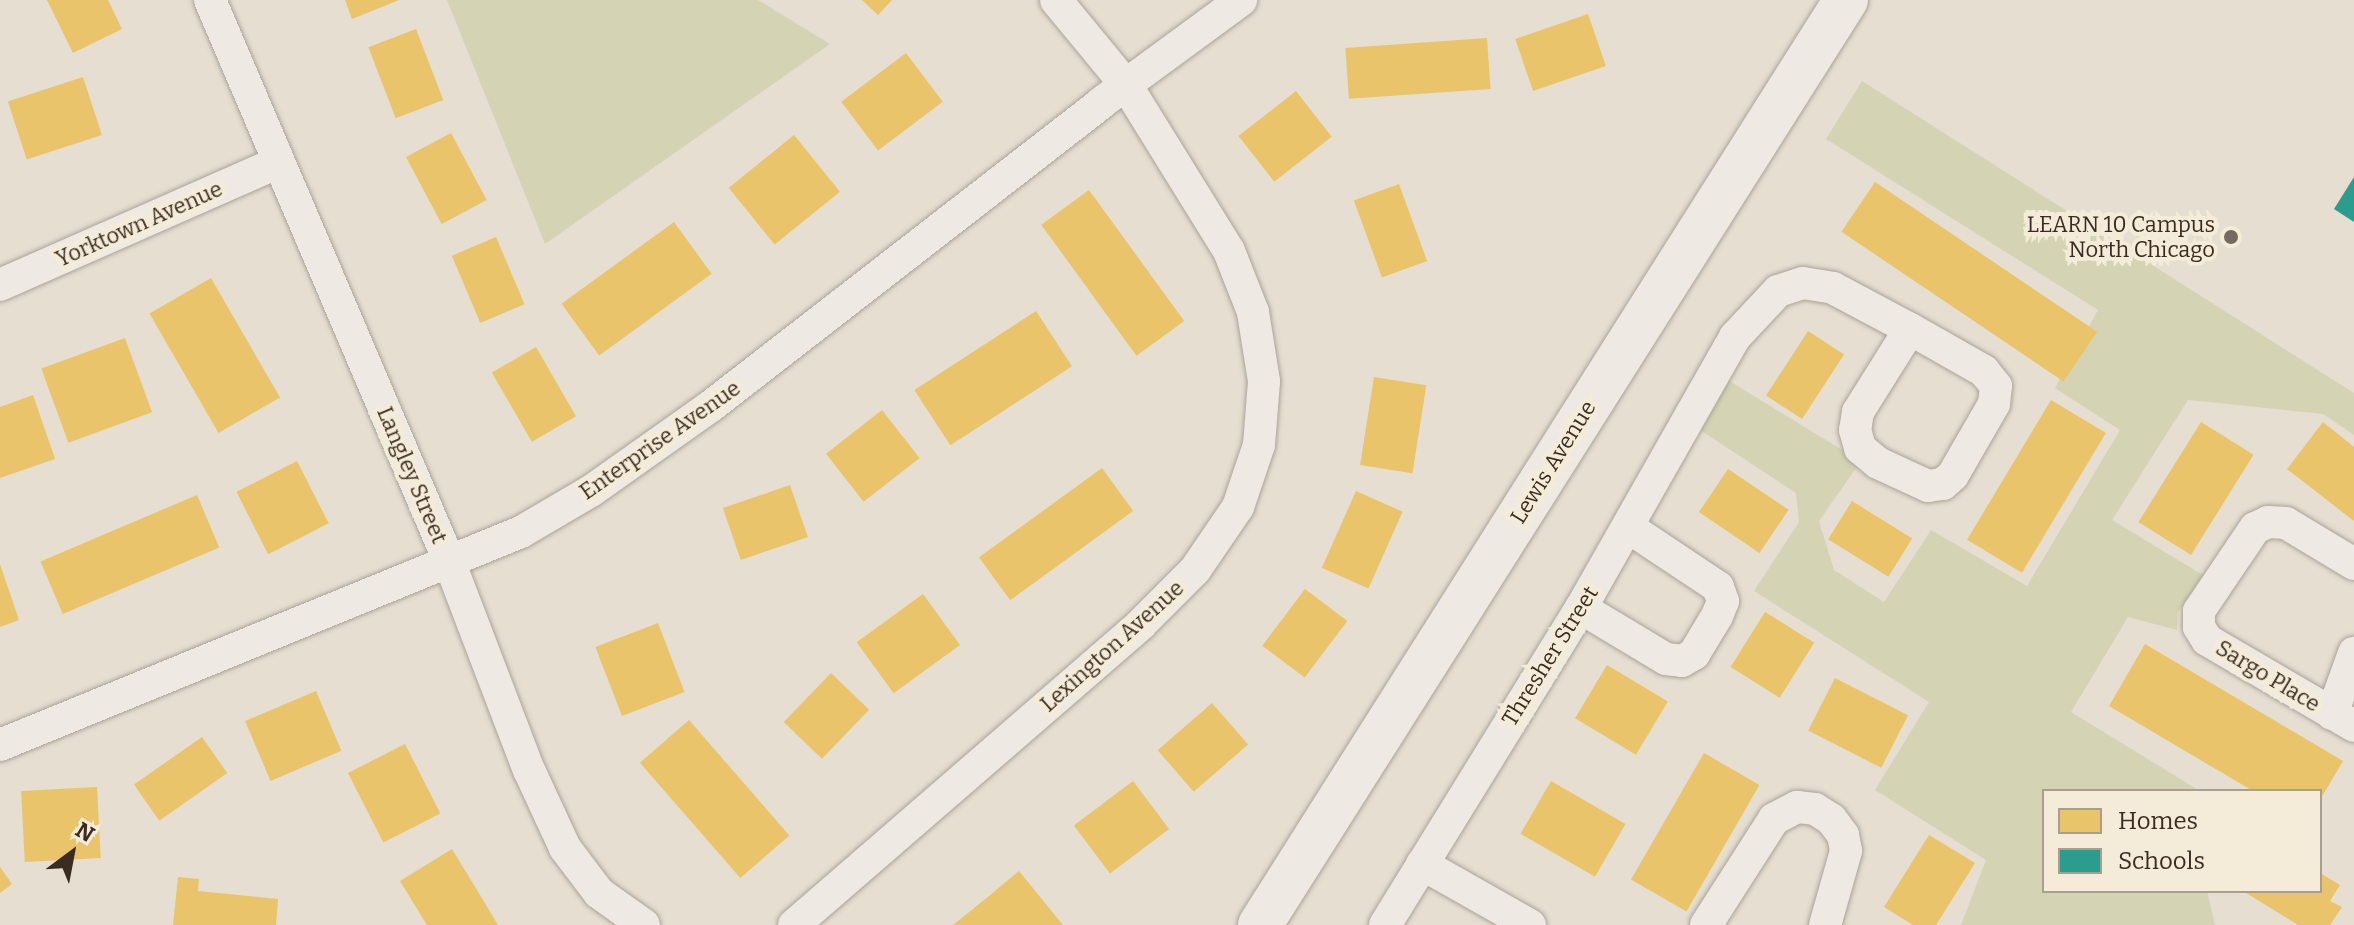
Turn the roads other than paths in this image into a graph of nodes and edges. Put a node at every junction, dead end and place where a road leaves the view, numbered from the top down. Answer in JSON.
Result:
{"nodes":[{"id":1,"x":210,"y":0,"type":"edge"},
{"id":2,"x":1056,"y":0,"type":"edge"},
{"id":3,"x":1241,"y":0,"type":"edge"},
{"id":4,"x":1846,"y":0,"type":"edge"},
{"id":5,"x":1126,"y":85,"type":"junction"},
{"id":6,"x":277,"y":163,"type":"junction"},
{"id":7,"x":0,"y":285,"type":"edge"},
{"id":8,"x":1910,"y":329,"type":"junction"},
{"id":9,"x":1628,"y":527,"type":"junction"},
{"id":10,"x":449,"y":561,"type":"junction"},
{"id":11,"x":2354,"y":564,"type":"edge"},
{"id":12,"x":1581,"y":608,"type":"junction"},
{"id":13,"x":2354,"y":653,"type":"edge"},
{"id":14,"x":2343,"y":720,"type":"edge"},
{"id":15,"x":0,"y":745,"type":"edge"},
{"id":16,"x":1422,"y":864,"type":"junction"},
{"id":17,"x":644,"y":925,"type":"edge"},
{"id":18,"x":794,"y":925,"type":"edge"},
{"id":19,"x":1260,"y":925,"type":"edge"},
{"id":20,"x":1385,"y":925,"type":"edge"},
{"id":21,"x":1530,"y":925,"type":"edge"},
{"id":22,"x":1706,"y":925,"type":"edge"},
{"id":23,"x":1825,"y":925,"type":"edge"}],
"edges":[{"from":1,"to":6,"type":"street","name":"Langley Street"},
{"from":2,"to":5,"type":"street","name":"Lexington Avenue"},
{"from":3,"to":5,"type":"street","name":"Enterprise Avenue"},
{"from":4,"to":19,"type":"main road","name":"Lewis Avenue"},
{"from":5,"to":10,"type":"street","name":"Enterprise Avenue"},
{"from":5,"to":18,"type":"street","name":"Lexington Avenue"},
{"from":6,"to":7,"type":"street","name":"Yorktown Avenue"},
{"from":6,"to":10,"type":"street","name":"Langley Street"},
{"from":8,"to":8,"type":"street"},
{"from":8,"to":9,"type":"street","name":"Thresher Street"},
{"from":9,"to":12,"type":"street","name":"Thresher Street"},
{"from":9,"to":12,"type":"street"},
{"from":10,"to":15,"type":"street","name":"Enterprise Avenue"},
{"from":10,"to":17,"type":"street","name":"Langley Street"},
{"from":11,"to":14,"type":"street","name":"Sargo Place"},
{"from":12,"to":16,"type":"street","name":"Thresher Street"},
{"from":13,"to":14,"type":"street","name":"Sargo Place"},
{"from":16,"to":20,"type":"street","name":"Thresher Street"},
{"from":16,"to":21,"type":"street"},
{"from":22,"to":23,"type":"street"}]}
